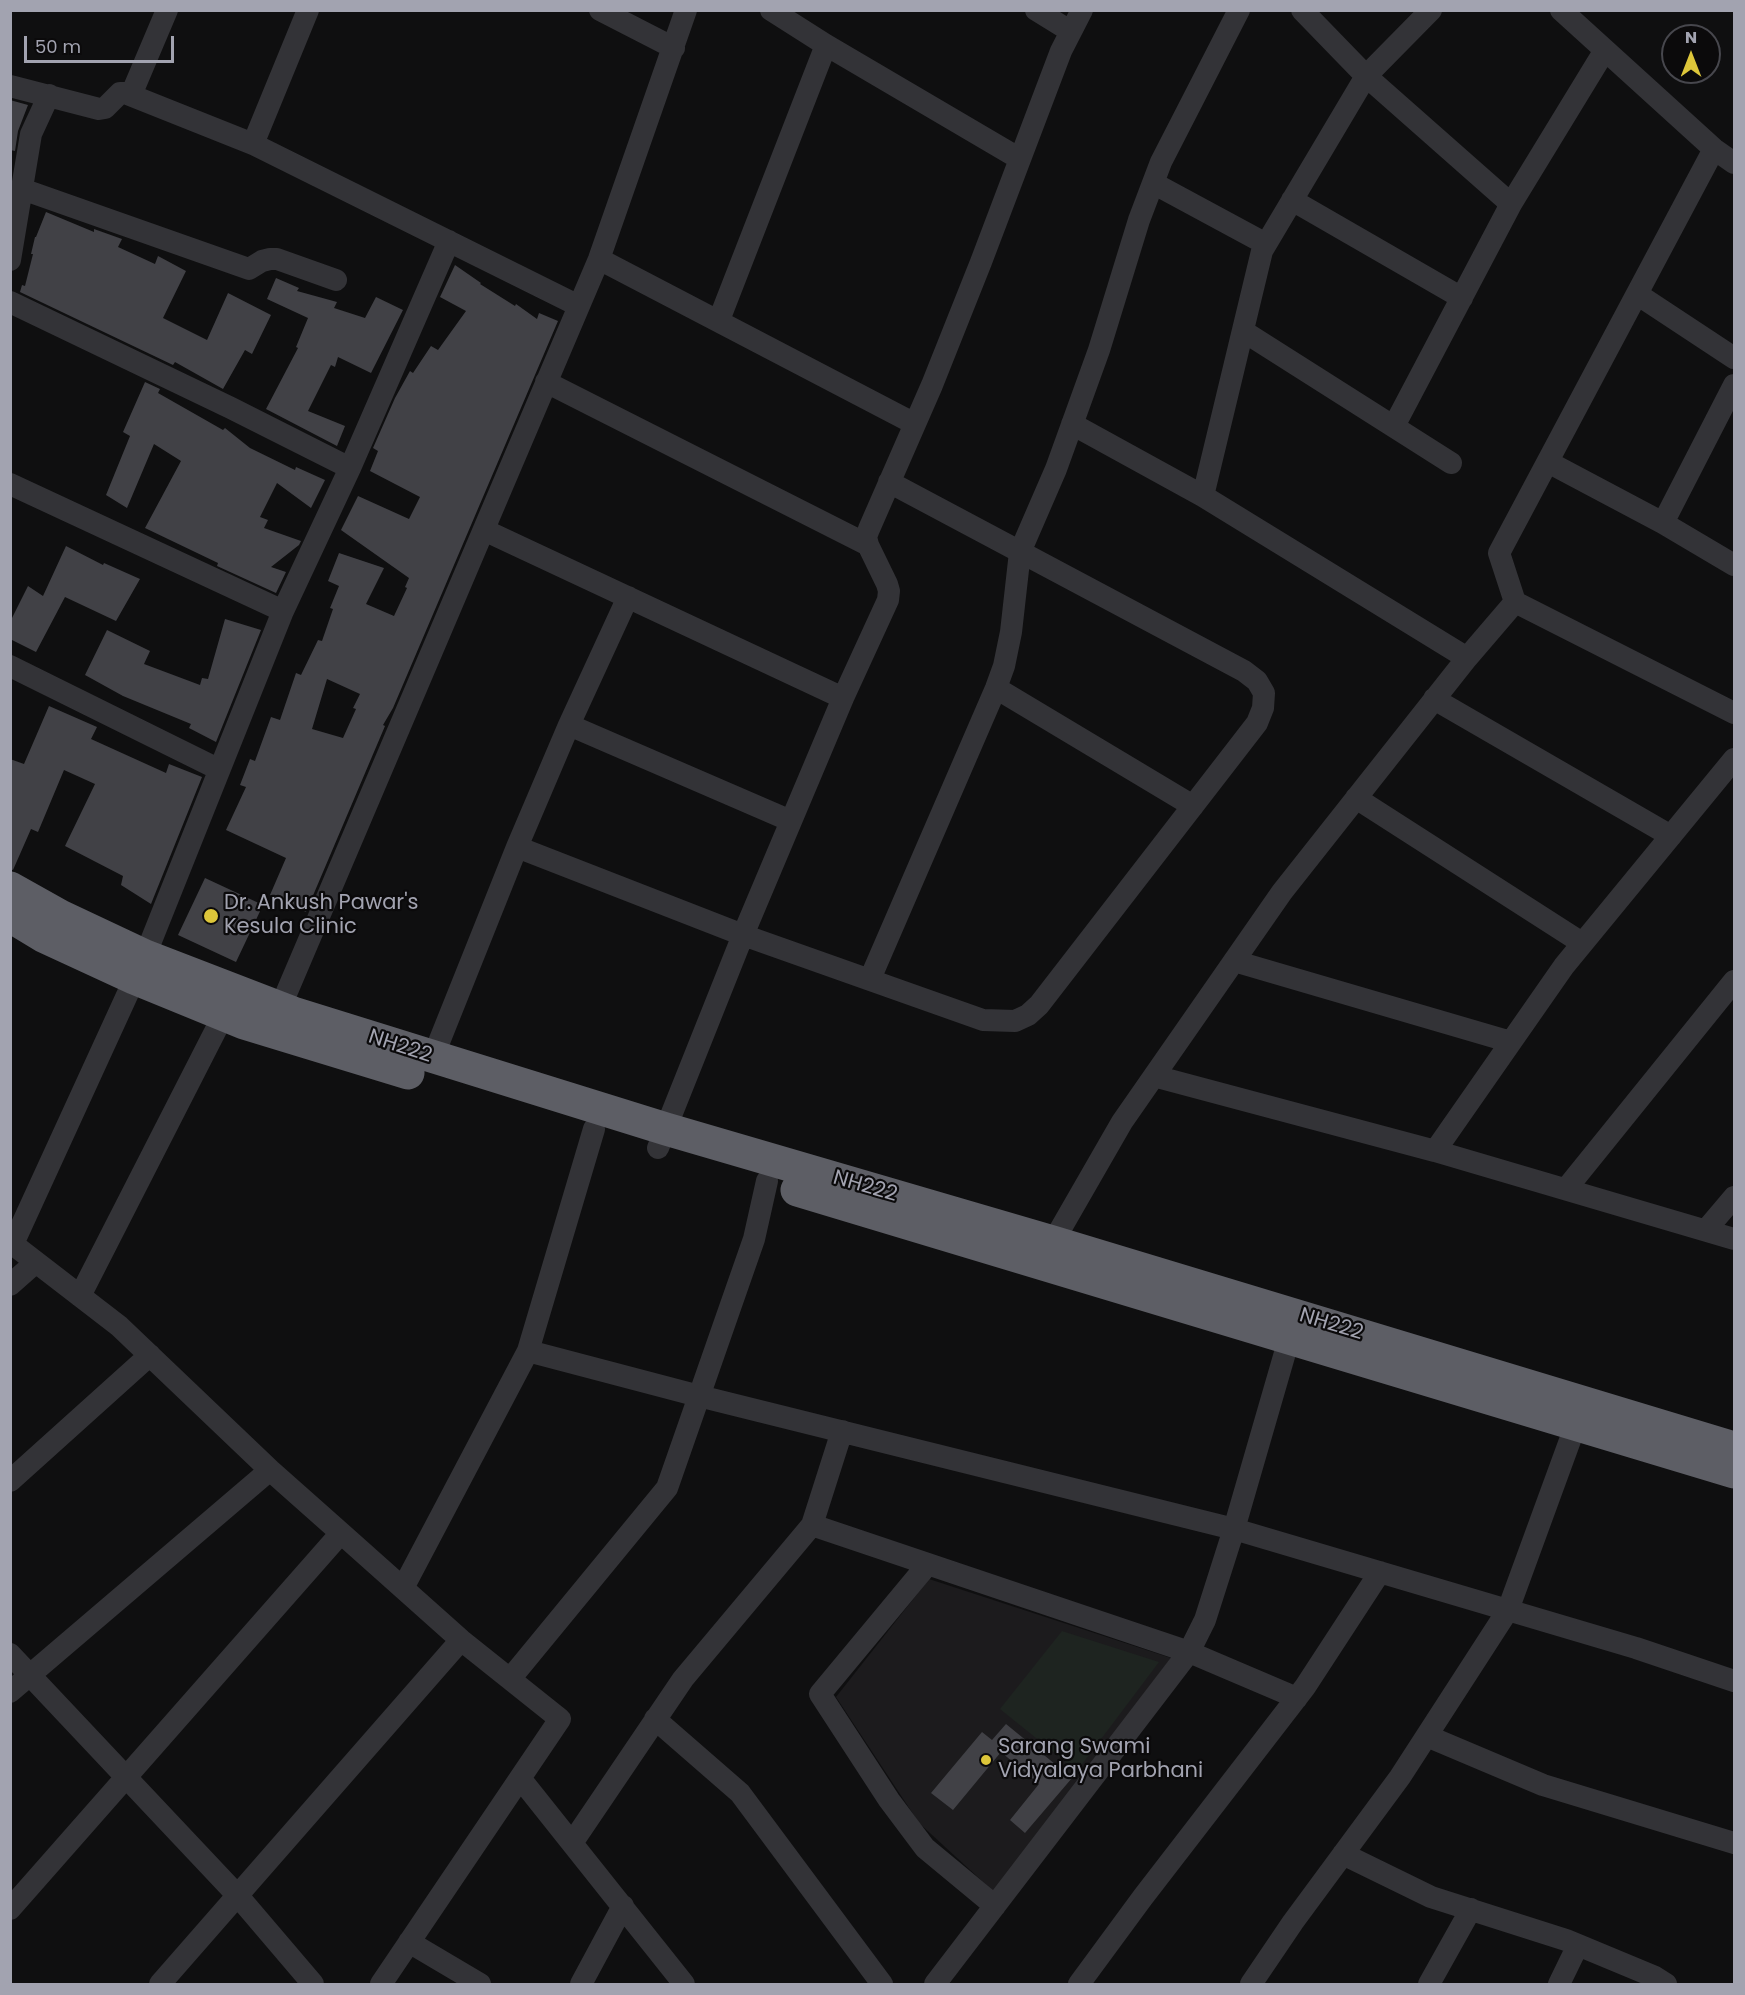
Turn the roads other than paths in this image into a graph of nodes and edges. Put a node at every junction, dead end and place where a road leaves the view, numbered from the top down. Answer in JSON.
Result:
{"nodes":[{"id":1,"x":167,"y":10,"type":"edge"},
{"id":2,"x":308,"y":10,"type":"edge"},
{"id":3,"x":600,"y":10,"type":"edge"},
{"id":4,"x":686,"y":10,"type":"edge"},
{"id":5,"x":771,"y":10,"type":"edge"},
{"id":6,"x":1036,"y":10,"type":"edge"},
{"id":7,"x":1082,"y":10,"type":"edge"},
{"id":8,"x":1239,"y":10,"type":"edge"},
{"id":9,"x":1302,"y":10,"type":"edge"},
{"id":10,"x":1431,"y":10,"type":"edge"},
{"id":11,"x":1561,"y":10,"type":"edge"},
{"id":12,"x":1070,"y":31,"type":"junction"},
{"id":13,"x":826,"y":45,"type":"junction"},
{"id":14,"x":674,"y":48,"type":"junction"},
{"id":15,"x":1605,"y":50,"type":"junction"},
{"id":16,"x":1366,"y":76,"type":"junction"},
{"id":17,"x":10,"y":86,"type":"edge"},
{"id":18,"x":49,"y":95,"type":"junction"},
{"id":19,"x":131,"y":96,"type":"junction"},
{"id":20,"x":253,"y":144,"type":"junction"},
{"id":21,"x":1714,"y":149,"type":"junction"},
{"id":22,"x":1020,"y":159,"type":"junction"},
{"id":23,"x":1734,"y":163,"type":"edge"},
{"id":24,"x":1153,"y":183,"type":"junction"},
{"id":25,"x":22,"y":189,"type":"junction"},
{"id":26,"x":1292,"y":200,"type":"junction"},
{"id":27,"x":1511,"y":204,"type":"junction"},
{"id":28,"x":449,"y":241,"type":"junction"},
{"id":29,"x":1266,"y":244,"type":"junction"},
{"id":30,"x":598,"y":259,"type":"junction"},
{"id":31,"x":10,"y":260,"type":"edge"},
{"id":32,"x":336,"y":280,"type":"dead end"},
{"id":33,"x":1637,"y":294,"type":"junction"},
{"id":34,"x":1462,"y":298,"type":"junction"},
{"id":35,"x":10,"y":302,"type":"edge"},
{"id":36,"x":579,"y":306,"type":"junction"},
{"id":37,"x":719,"y":320,"type":"junction"},
{"id":38,"x":1243,"y":331,"type":"junction"},
{"id":39,"x":1734,"y":358,"type":"edge"},
{"id":40,"x":546,"y":382,"type":"junction"},
{"id":41,"x":1734,"y":385,"type":"edge"},
{"id":42,"x":915,"y":423,"type":"junction"},
{"id":43,"x":1072,"y":424,"type":"junction"},
{"id":44,"x":1394,"y":426,"type":"junction"},
{"id":45,"x":1548,"y":462,"type":"junction"},
{"id":46,"x":1451,"y":463,"type":"dead end"},
{"id":47,"x":350,"y":468,"type":"junction"},
{"id":48,"x":889,"y":483,"type":"junction"},
{"id":49,"x":10,"y":484,"type":"edge"},
{"id":50,"x":1203,"y":496,"type":"junction"},
{"id":51,"x":1663,"y":523,"type":"junction"},
{"id":52,"x":484,"y":530,"type":"junction"},
{"id":53,"x":868,"y":545,"type":"junction"},
{"id":54,"x":1020,"y":552,"type":"junction"},
{"id":55,"x":1734,"y":565,"type":"edge"},
{"id":56,"x":628,"y":597,"type":"junction"},
{"id":57,"x":1515,"y":602,"type":"junction"},
{"id":58,"x":283,"y":611,"type":"junction"},
{"id":59,"x":1467,"y":658,"type":"junction"},
{"id":60,"x":10,"y":666,"type":"edge"},
{"id":61,"x":996,"y":688,"type":"junction"},
{"id":62,"x":843,"y":698,"type":"junction"},
{"id":63,"x":1434,"y":699,"type":"junction"},
{"id":64,"x":1734,"y":713,"type":"edge"},
{"id":65,"x":569,"y":725,"type":"junction"},
{"id":66,"x":1734,"y":759,"type":"edge"},
{"id":67,"x":218,"y":769,"type":"junction"},
{"id":68,"x":1356,"y":798,"type":"junction"},
{"id":69,"x":1193,"y":806,"type":"junction"},
{"id":70,"x":791,"y":821,"type":"junction"},
{"id":71,"x":1671,"y":836,"type":"junction"},
{"id":72,"x":517,"y":847,"type":"junction"},
{"id":73,"x":10,"y":888,"type":"edge"},
{"id":74,"x":10,"y":916,"type":"edge"},
{"id":75,"x":743,"y":935,"type":"junction"},
{"id":76,"x":1582,"y":943,"type":"junction"},
{"id":77,"x":1234,"y":961,"type":"junction"},
{"id":78,"x":140,"y":967,"type":"junction"},
{"id":79,"x":870,"y":980,"type":"junction"},
{"id":80,"x":1734,"y":981,"type":"edge"},
{"id":81,"x":280,"y":1008,"type":"junction"},
{"id":82,"x":224,"y":1014,"type":"junction"},
{"id":83,"x":1511,"y":1042,"type":"junction"},
{"id":84,"x":433,"y":1057,"type":"junction"},
{"id":85,"x":1154,"y":1076,"type":"junction"},
{"id":86,"x":594,"y":1129,"type":"junction"},
{"id":87,"x":662,"y":1138,"type":"junction"},
{"id":88,"x":1435,"y":1151,"type":"junction"},
{"id":89,"x":767,"y":1181,"type":"junction"},
{"id":90,"x":1566,"y":1189,"type":"junction"},
{"id":91,"x":1734,"y":1197,"type":"edge"},
{"id":92,"x":1706,"y":1230,"type":"junction"},
{"id":93,"x":1734,"y":1239,"type":"edge"},
{"id":94,"x":1053,"y":1242,"type":"junction"},
{"id":95,"x":12,"y":1243,"type":"edge"},
{"id":96,"x":36,"y":1262,"type":"junction"},
{"id":97,"x":10,"y":1285,"type":"edge"},
{"id":98,"x":80,"y":1296,"type":"junction"},
{"id":99,"x":1289,"y":1339,"type":"junction"},
{"id":100,"x":528,"y":1351,"type":"junction"},
{"id":101,"x":150,"y":1355,"type":"junction"},
{"id":102,"x":699,"y":1396,"type":"junction"},
{"id":103,"x":1580,"y":1413,"type":"junction"},
{"id":104,"x":842,"y":1431,"type":"junction"},
{"id":105,"x":1734,"y":1448,"type":"edge"},
{"id":106,"x":270,"y":1470,"type":"junction"},
{"id":107,"x":1734,"y":1472,"type":"edge"},
{"id":108,"x":10,"y":1481,"type":"edge"},
{"id":109,"x":812,"y":1525,"type":"junction"},
{"id":110,"x":1234,"y":1529,"type":"junction"},
{"id":111,"x":341,"y":1533,"type":"junction"},
{"id":112,"x":928,"y":1564,"type":"junction"},
{"id":113,"x":1380,"y":1572,"type":"junction"},
{"id":114,"x":402,"y":1588,"type":"junction"},
{"id":115,"x":1508,"y":1610,"type":"junction"},
{"id":116,"x":461,"y":1640,"type":"junction"},
{"id":117,"x":1189,"y":1652,"type":"junction"},
{"id":118,"x":10,"y":1654,"type":"edge"},
{"id":119,"x":30,"y":1674,"type":"junction"},
{"id":120,"x":510,"y":1679,"type":"junction"},
{"id":121,"x":1734,"y":1681,"type":"edge"},
{"id":122,"x":10,"y":1692,"type":"edge"},
{"id":123,"x":1297,"y":1698,"type":"junction"},
{"id":124,"x":656,"y":1719,"type":"junction"},
{"id":125,"x":1427,"y":1736,"type":"junction"},
{"id":126,"x":127,"y":1777,"type":"junction"},
{"id":127,"x":520,"y":1778,"type":"junction"},
{"id":128,"x":572,"y":1843,"type":"junction"},
{"id":129,"x":1734,"y":1843,"type":"edge"},
{"id":130,"x":1343,"y":1854,"type":"junction"},
{"id":131,"x":238,"y":1896,"type":"junction"},
{"id":132,"x":623,"y":1906,"type":"junction"},
{"id":133,"x":995,"y":1906,"type":"junction"},
{"id":134,"x":10,"y":1909,"type":"edge"},
{"id":135,"x":1471,"y":1909,"type":"junction"},
{"id":136,"x":410,"y":1942,"type":"junction"},
{"id":137,"x":1578,"y":1945,"type":"junction"},
{"id":138,"x":1088,"y":1982,"type":"edge"},
{"id":139,"x":160,"y":1984,"type":"edge"},
{"id":140,"x":313,"y":1984,"type":"edge"},
{"id":141,"x":381,"y":1984,"type":"edge"},
{"id":142,"x":480,"y":1984,"type":"edge"},
{"id":143,"x":581,"y":1984,"type":"edge"},
{"id":144,"x":684,"y":1984,"type":"edge"},
{"id":145,"x":882,"y":1984,"type":"edge"},
{"id":146,"x":935,"y":1984,"type":"edge"},
{"id":147,"x":1251,"y":1984,"type":"edge"},
{"id":148,"x":1429,"y":1984,"type":"edge"},
{"id":149,"x":1559,"y":1984,"type":"edge"},
{"id":150,"x":1666,"y":1984,"type":"edge"}],
"edges":[{"from":1,"to":19,"type":"street"},
{"from":2,"to":20,"type":"street"},
{"from":3,"to":14,"type":"street"},
{"from":4,"to":14,"type":"street"},
{"from":5,"to":13,"type":"street"},
{"from":6,"to":12,"type":"street"},
{"from":7,"to":12,"type":"street"},
{"from":8,"to":24,"type":"street"},
{"from":9,"to":16,"type":"street"},
{"from":10,"to":16,"type":"street"},
{"from":11,"to":15,"type":"street"},
{"from":12,"to":22,"type":"street"},
{"from":13,"to":22,"type":"street"},
{"from":13,"to":37,"type":"street"},
{"from":14,"to":30,"type":"street"},
{"from":15,"to":21,"type":"street"},
{"from":15,"to":27,"type":"street"},
{"from":16,"to":26,"type":"street"},
{"from":16,"to":27,"type":"street"},
{"from":17,"to":18,"type":"street"},
{"from":18,"to":19,"type":"street"},
{"from":18,"to":25,"type":"street"},
{"from":19,"to":20,"type":"street"},
{"from":20,"to":28,"type":"street"},
{"from":21,"to":23,"type":"street"},
{"from":21,"to":33,"type":"street"},
{"from":22,"to":42,"type":"street"},
{"from":24,"to":29,"type":"street"},
{"from":24,"to":43,"type":"street"},
{"from":25,"to":31,"type":"street"},
{"from":25,"to":32,"type":"street"},
{"from":26,"to":29,"type":"street"},
{"from":26,"to":34,"type":"street"},
{"from":27,"to":34,"type":"street"},
{"from":28,"to":36,"type":"street"},
{"from":28,"to":47,"type":"street"},
{"from":29,"to":38,"type":"street"},
{"from":30,"to":36,"type":"street"},
{"from":30,"to":37,"type":"street"},
{"from":33,"to":39,"type":"street"},
{"from":33,"to":45,"type":"street"},
{"from":34,"to":44,"type":"street"},
{"from":35,"to":47,"type":"street"},
{"from":36,"to":40,"type":"street"},
{"from":37,"to":42,"type":"street"},
{"from":38,"to":44,"type":"street"},
{"from":38,"to":50,"type":"street"},
{"from":40,"to":52,"type":"street"},
{"from":40,"to":53,"type":"street"},
{"from":41,"to":51,"type":"street"},
{"from":42,"to":48,"type":"street"},
{"from":43,"to":50,"type":"street"},
{"from":43,"to":54,"type":"street"},
{"from":44,"to":46,"type":"street"},
{"from":45,"to":51,"type":"street"},
{"from":45,"to":57,"type":"street"},
{"from":47,"to":58,"type":"street"},
{"from":48,"to":53,"type":"street"},
{"from":48,"to":54,"type":"street"},
{"from":49,"to":58,"type":"street"},
{"from":50,"to":59,"type":"street"},
{"from":51,"to":55,"type":"street"},
{"from":52,"to":56,"type":"street"},
{"from":52,"to":81,"type":"street"},
{"from":53,"to":62,"type":"street"},
{"from":54,"to":61,"type":"street"},
{"from":54,"to":69,"type":"street"},
{"from":56,"to":62,"type":"street"},
{"from":56,"to":65,"type":"street"},
{"from":57,"to":59,"type":"street"},
{"from":57,"to":64,"type":"street"},
{"from":58,"to":67,"type":"street"},
{"from":59,"to":63,"type":"street"},
{"from":60,"to":67,"type":"street"},
{"from":61,"to":69,"type":"street"},
{"from":61,"to":79,"type":"street"},
{"from":62,"to":70,"type":"street"},
{"from":63,"to":68,"type":"street"},
{"from":63,"to":71,"type":"street"},
{"from":65,"to":70,"type":"street"},
{"from":65,"to":72,"type":"street"},
{"from":66,"to":71,"type":"street"},
{"from":67,"to":78,"type":"street"},
{"from":68,"to":76,"type":"street"},
{"from":68,"to":77,"type":"street"},
{"from":69,"to":79,"type":"street"},
{"from":70,"to":75,"type":"street"},
{"from":71,"to":76,"type":"street"},
{"from":72,"to":75,"type":"street"},
{"from":72,"to":84,"type":"street"},
{"from":73,"to":78,"type":"highway","name":"NH222"},
{"from":74,"to":78,"type":"highway","name":"NH222"},
{"from":75,"to":79,"type":"street"},
{"from":75,"to":87,"type":"street"},
{"from":76,"to":83,"type":"street"},
{"from":77,"to":83,"type":"street"},
{"from":77,"to":85,"type":"street"},
{"from":78,"to":81,"type":"highway","name":"NH222"},
{"from":78,"to":82,"type":"highway","name":"NH222"},
{"from":78,"to":95,"type":"street"},
{"from":80,"to":90,"type":"street"},
{"from":81,"to":84,"type":"highway","name":"NH222"},
{"from":82,"to":86,"type":"highway","name":"NH222"},
{"from":82,"to":98,"type":"street"},
{"from":83,"to":88,"type":"street"},
{"from":84,"to":87,"type":"highway","name":"NH222"},
{"from":85,"to":88,"type":"street"},
{"from":85,"to":94,"type":"street"},
{"from":86,"to":87,"type":"highway","name":"NH222"},
{"from":86,"to":100,"type":"street"},
{"from":87,"to":89,"type":"highway","name":"NH222"},
{"from":87,"to":94,"type":"highway","name":"NH222"},
{"from":88,"to":90,"type":"street"},
{"from":89,"to":99,"type":"highway","name":"NH222"},
{"from":89,"to":102,"type":"street"},
{"from":90,"to":92,"type":"street"},
{"from":91,"to":92,"type":"street"},
{"from":92,"to":93,"type":"street"},
{"from":94,"to":103,"type":"highway","name":"NH222"},
{"from":95,"to":96,"type":"street"},
{"from":96,"to":97,"type":"street"},
{"from":96,"to":98,"type":"street"},
{"from":98,"to":101,"type":"street"},
{"from":99,"to":103,"type":"highway","name":"NH222"},
{"from":99,"to":110,"type":"street"},
{"from":100,"to":102,"type":"street"},
{"from":100,"to":114,"type":"street"},
{"from":101,"to":106,"type":"street"},
{"from":101,"to":108,"type":"street"},
{"from":102,"to":104,"type":"street"},
{"from":102,"to":120,"type":"street"},
{"from":103,"to":105,"type":"highway","name":"NH222"},
{"from":103,"to":107,"type":"highway","name":"NH222"},
{"from":103,"to":115,"type":"street"},
{"from":104,"to":109,"type":"street"},
{"from":104,"to":110,"type":"street"},
{"from":106,"to":111,"type":"street"},
{"from":106,"to":119,"type":"street"},
{"from":109,"to":112,"type":"street"},
{"from":109,"to":124,"type":"street"},
{"from":110,"to":113,"type":"street"},
{"from":110,"to":117,"type":"street"},
{"from":111,"to":114,"type":"street"},
{"from":111,"to":126,"type":"street"},
{"from":112,"to":117,"type":"street"},
{"from":112,"to":133,"type":"street"},
{"from":113,"to":115,"type":"street"},
{"from":113,"to":123,"type":"street"},
{"from":114,"to":116,"type":"street"},
{"from":115,"to":121,"type":"street"},
{"from":115,"to":125,"type":"street"},
{"from":116,"to":120,"type":"street"},
{"from":116,"to":131,"type":"street"},
{"from":117,"to":123,"type":"street"},
{"from":117,"to":133,"type":"street"},
{"from":118,"to":119,"type":"street"},
{"from":119,"to":122,"type":"street"},
{"from":119,"to":126,"type":"street"},
{"from":120,"to":127,"type":"street"},
{"from":123,"to":138,"type":"street"},
{"from":124,"to":128,"type":"street"},
{"from":124,"to":145,"type":"street"},
{"from":125,"to":129,"type":"street"},
{"from":125,"to":130,"type":"street"},
{"from":126,"to":131,"type":"street"},
{"from":126,"to":134,"type":"street"},
{"from":127,"to":128,"type":"street"},
{"from":127,"to":136,"type":"street"},
{"from":128,"to":132,"type":"street"},
{"from":130,"to":135,"type":"street"},
{"from":130,"to":147,"type":"street"},
{"from":131,"to":139,"type":"street"},
{"from":131,"to":140,"type":"street"},
{"from":132,"to":143,"type":"street"},
{"from":132,"to":144,"type":"street"},
{"from":133,"to":146,"type":"street"},
{"from":135,"to":137,"type":"street"},
{"from":135,"to":148,"type":"street"},
{"from":136,"to":141,"type":"street"},
{"from":136,"to":142,"type":"street"},
{"from":137,"to":149,"type":"street"},
{"from":137,"to":150,"type":"street"}]}
